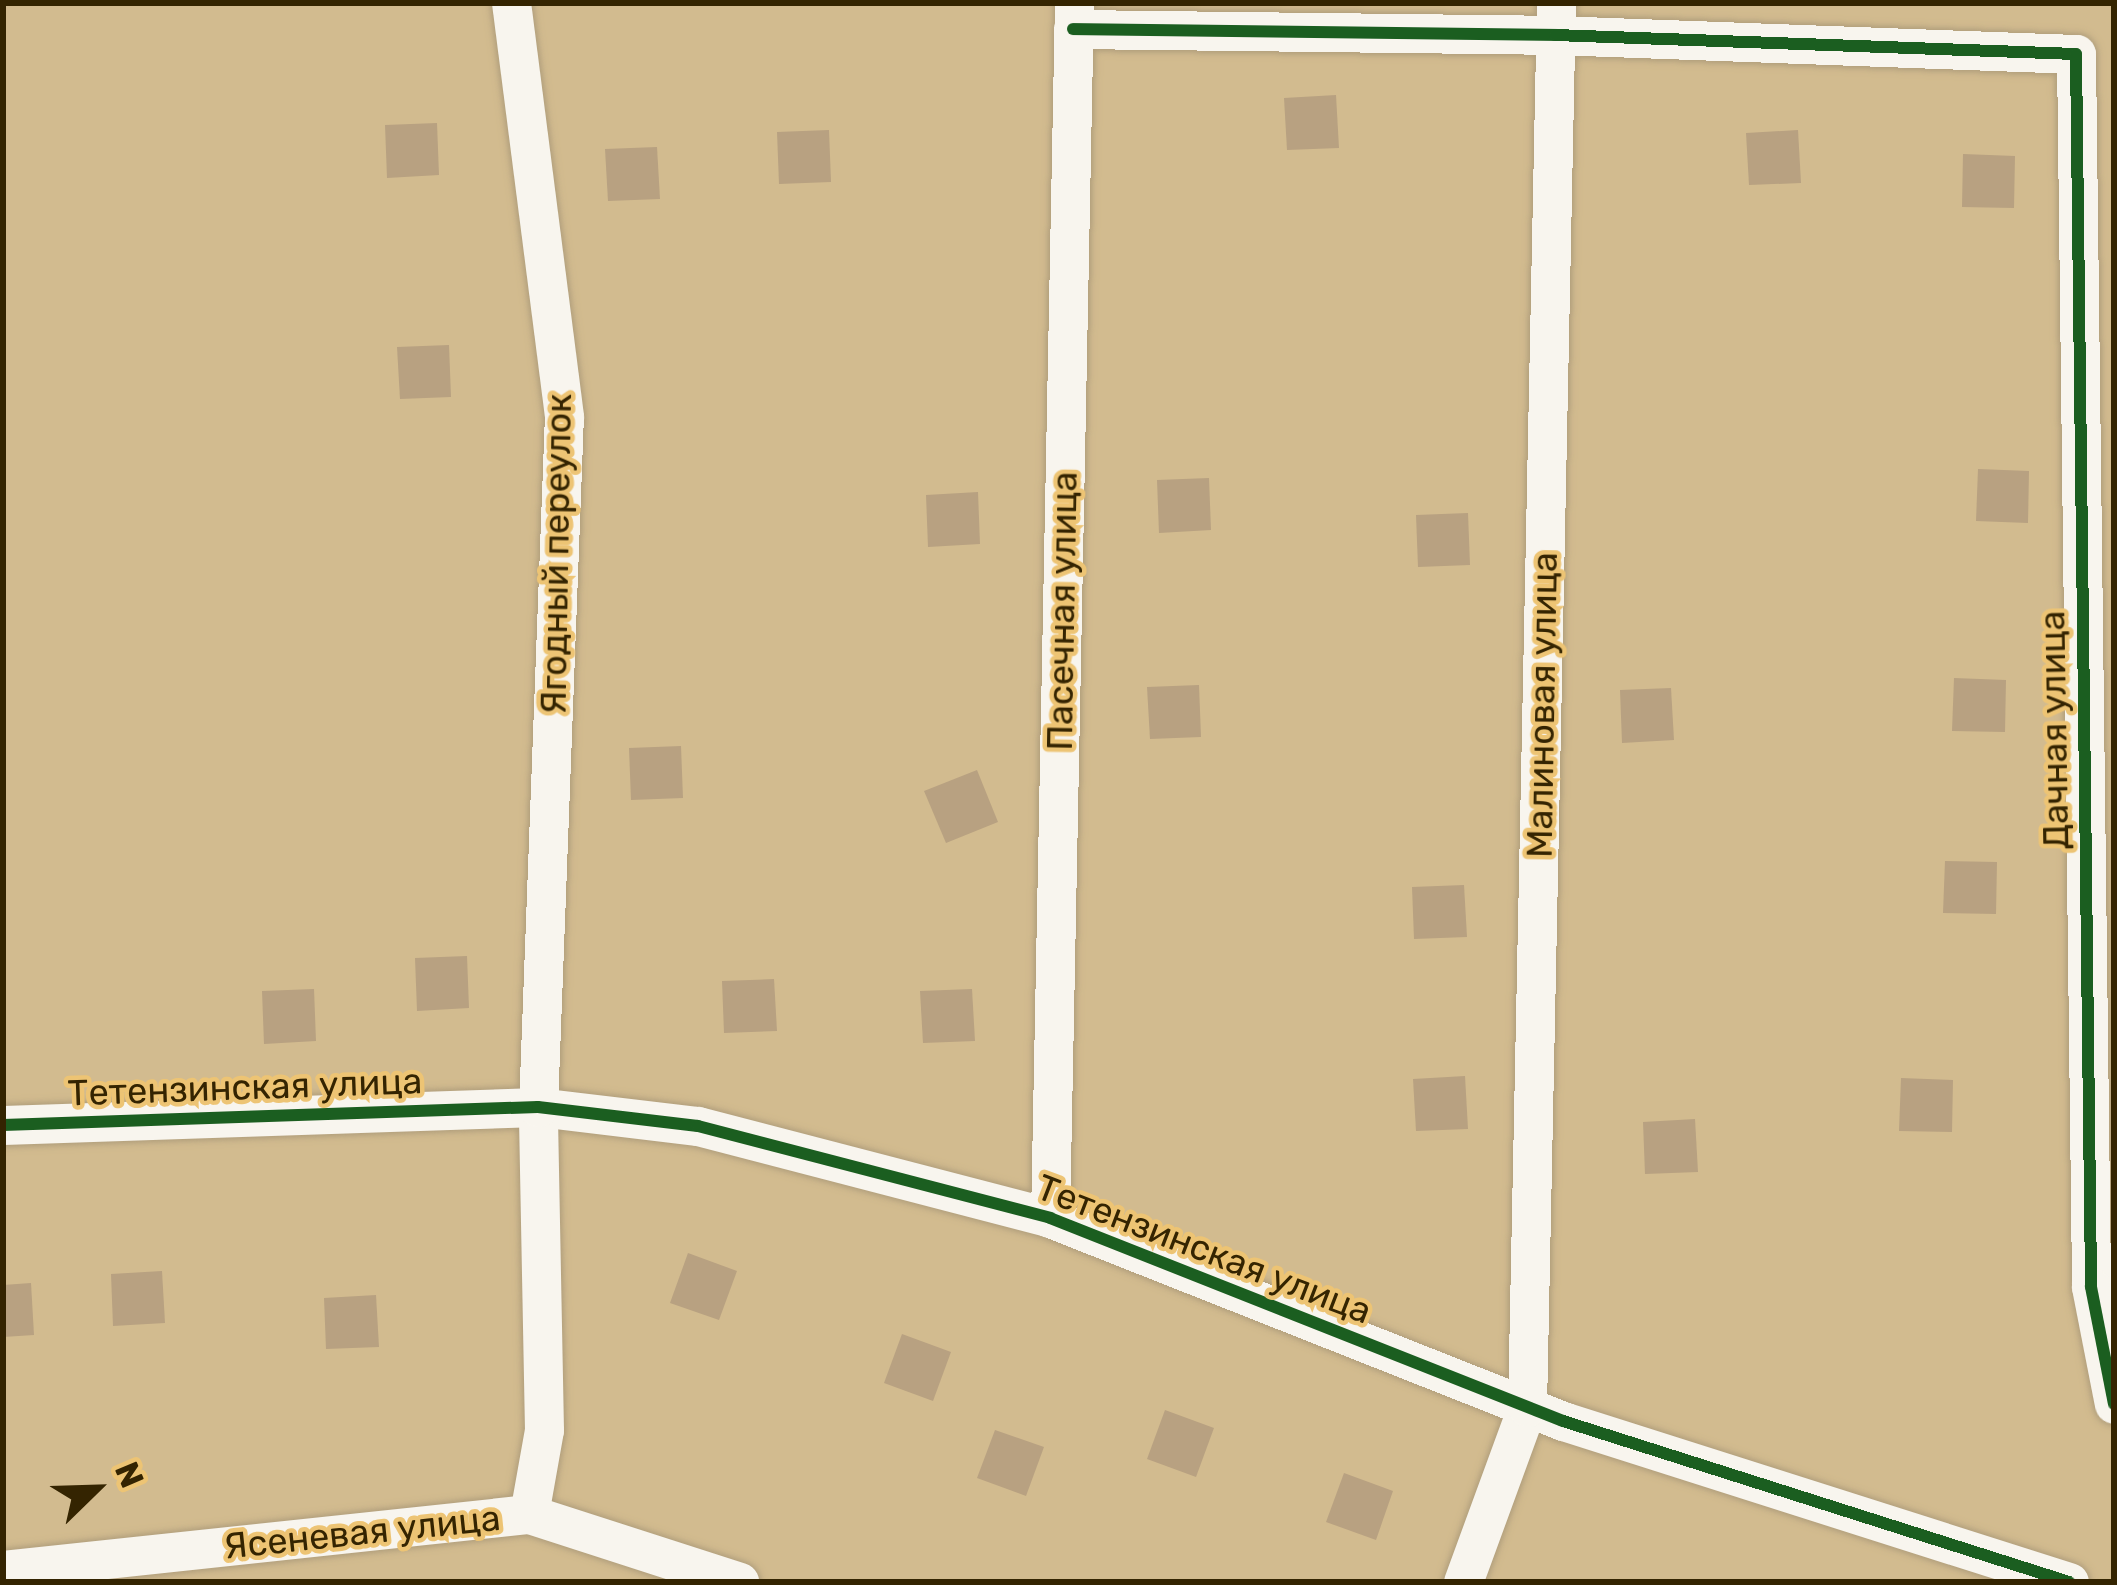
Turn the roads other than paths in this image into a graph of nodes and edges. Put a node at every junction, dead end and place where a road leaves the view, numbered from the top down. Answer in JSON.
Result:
{"nodes":[{"id":1,"x":511,"y":3,"type":"edge"},
{"id":2,"x":1074,"y":16,"type":"edge"},
{"id":3,"x":1556,"y":19,"type":"edge"},
{"id":4,"x":538,"y":1107,"type":"junction"},
{"id":5,"x":3,"y":1125,"type":"edge"},
{"id":6,"x":1050,"y":1218,"type":"junction"},
{"id":7,"x":2114,"y":1404,"type":"edge"},
{"id":8,"x":1527,"y":1407,"type":"junction"},
{"id":9,"x":529,"y":1514,"type":"junction"},
{"id":10,"x":3,"y":1570,"type":"edge"},
{"id":11,"x":740,"y":1582,"type":"edge"},
{"id":12,"x":1463,"y":1582,"type":"edge"},
{"id":13,"x":2069,"y":1582,"type":"edge"}],
"edges":[{"from":1,"to":4,"type":"street","name":"Ягодный переулок"},
{"from":2,"to":3,"type":"street"},
{"from":2,"to":6,"type":"street","name":"Пасечная улица"},
{"from":3,"to":7,"type":"street","name":"Дачная улица"},
{"from":3,"to":8,"type":"street","name":"Малиновая улица"},
{"from":4,"to":5,"type":"street","name":"Тетензинская улица"},
{"from":4,"to":6,"type":"street","name":"Тетензинская улица"},
{"from":4,"to":9,"type":"street","name":"Ясеневая улица"},
{"from":6,"to":8,"type":"street","name":"Тетензинская улица"},
{"from":8,"to":12,"type":"street"},
{"from":8,"to":13,"type":"street","name":"Тетензинская улица"},
{"from":9,"to":10,"type":"street","name":"Ясеневая улица"},
{"from":9,"to":11,"type":"street"}]}
